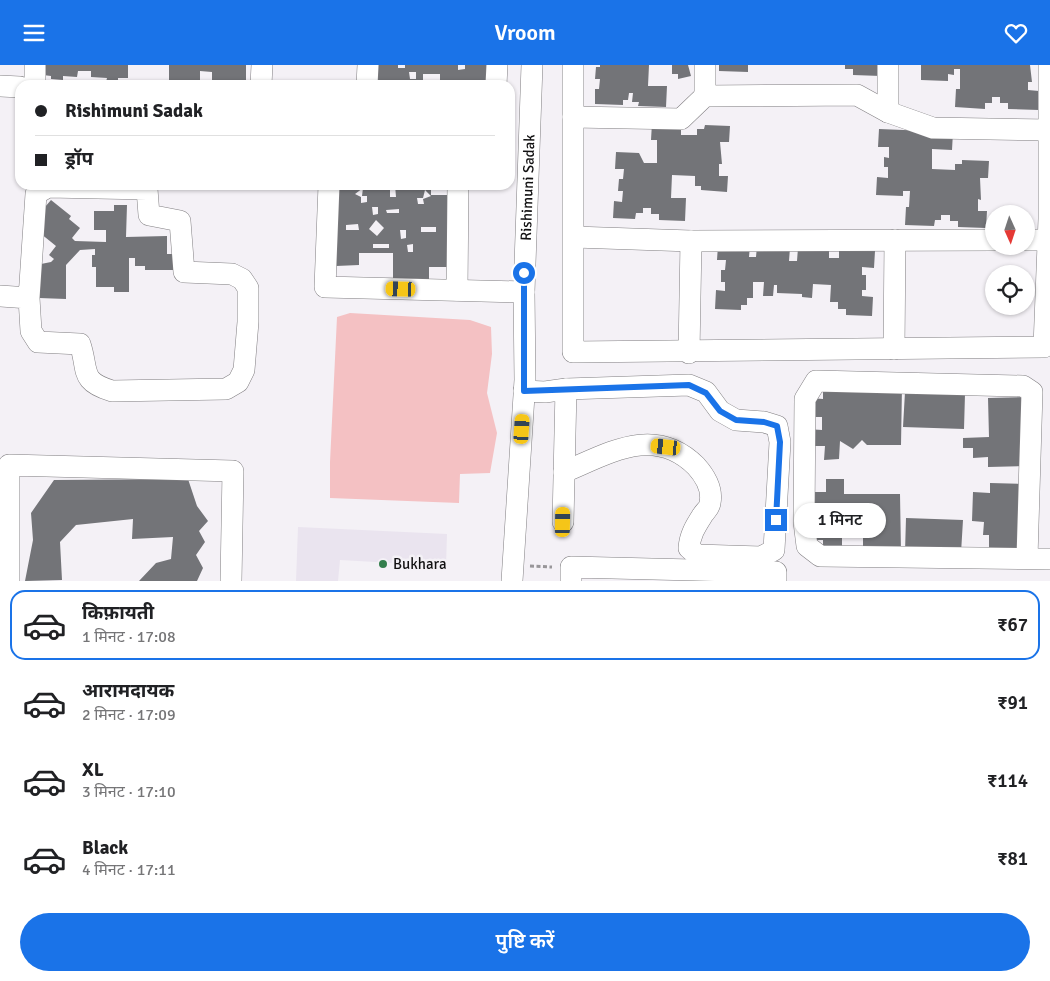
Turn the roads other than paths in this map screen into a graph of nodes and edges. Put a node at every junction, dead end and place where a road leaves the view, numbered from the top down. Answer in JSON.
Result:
{"nodes":[{"id":1,"x":35,"y":65,"type":"edge"},
{"id":2,"x":262,"y":65,"type":"edge"},
{"id":3,"x":368,"y":65,"type":"edge"},
{"id":4,"x":497,"y":65,"type":"edge"},
{"id":5,"x":532,"y":65,"type":"edge"},
{"id":6,"x":573,"y":65,"type":"edge"},
{"id":7,"x":704,"y":65,"type":"edge"},
{"id":8,"x":888,"y":65,"type":"edge"},
{"id":9,"x":1049,"y":65,"type":"edge"},
{"id":10,"x":35,"y":80,"type":"edge"},
{"id":11,"x":261,"y":80,"type":"edge"},
{"id":12,"x":367,"y":80,"type":"edge"},
{"id":13,"x":496,"y":80,"type":"edge"},
{"id":14,"x":0,"y":86,"type":"edge"},
{"id":15,"x":15,"y":87,"type":"edge"},
{"id":16,"x":705,"y":96,"type":"junction"},
{"id":17,"x":888,"y":112,"type":"junction"},
{"id":18,"x":573,"y":117,"type":"junction"},
{"id":19,"x":1049,"y":130,"type":"junction"},
{"id":20,"x":43,"y":190,"type":"edge"},
{"id":21,"x":148,"y":190,"type":"edge"},
{"id":22,"x":330,"y":190,"type":"edge"},
{"id":23,"x":458,"y":190,"type":"edge"},
{"id":24,"x":1049,"y":219,"type":"edge"},
{"id":25,"x":574,"y":237,"type":"junction"},
{"id":26,"x":894,"y":239,"type":"junction"},
{"id":27,"x":985,"y":240,"type":"edge"},
{"id":28,"x":1035,"y":240,"type":"edge"},
{"id":29,"x":1047,"y":240,"type":"junction"},
{"id":30,"x":691,"y":241,"type":"junction"},
{"id":31,"x":458,"y":290,"type":"junction"},
{"id":32,"x":524,"y":292,"type":"junction"},
{"id":33,"x":0,"y":296,"type":"edge"},
{"id":34,"x":29,"y":298,"type":"junction"},
{"id":35,"x":894,"y":349,"type":"junction"},
{"id":36,"x":689,"y":353,"type":"junction"},
{"id":37,"x":566,"y":389,"type":"junction"},
{"id":38,"x":524,"y":391,"type":"junction"},
{"id":39,"x":5,"y":465,"type":"edge"},
{"id":40,"x":564,"y":472,"type":"junction"},
{"id":41,"x":563,"y":522,"type":"dead end"},
{"id":42,"x":1027,"y":558,"type":"junction"},
{"id":43,"x":1050,"y":559,"type":"edge"},
{"id":44,"x":9,"y":581,"type":"edge"},
{"id":45,"x":231,"y":581,"type":"edge"},
{"id":46,"x":512,"y":581,"type":"edge"},
{"id":47,"x":571,"y":581,"type":"edge"},
{"id":48,"x":776,"y":581,"type":"edge"}],
"edges":[{"from":1,"to":10,"type":"street"},
{"from":2,"to":11,"type":"street"},
{"from":3,"to":12,"type":"street"},
{"from":4,"to":13,"type":"street"},
{"from":5,"to":32,"type":"street","name":"Rishimuni Sadak"},
{"from":6,"to":18,"type":"street"},
{"from":7,"to":16,"type":"street"},
{"from":8,"to":17,"type":"street"},
{"from":9,"to":19,"type":"street"},
{"from":14,"to":15,"type":"street"},
{"from":16,"to":17,"type":"street"},
{"from":16,"to":18,"type":"street"},
{"from":17,"to":19,"type":"street"},
{"from":18,"to":25,"type":"street"},
{"from":19,"to":24,"type":"street"},
{"from":20,"to":34,"type":"street"},
{"from":21,"to":34,"type":"street"},
{"from":22,"to":31,"type":"street"},
{"from":23,"to":31,"type":"street"},
{"from":24,"to":29,"type":"street"},
{"from":25,"to":30,"type":"street"},
{"from":25,"to":36,"type":"street"},
{"from":26,"to":27,"type":"street"},
{"from":26,"to":30,"type":"street"},
{"from":26,"to":35,"type":"street"},
{"from":28,"to":29,"type":"street"},
{"from":29,"to":35,"type":"street"},
{"from":30,"to":36,"type":"street"},
{"from":31,"to":32,"type":"street"},
{"from":32,"to":38,"type":"street","name":"Rishimuni Sadak"},
{"from":33,"to":34,"type":"street"},
{"from":35,"to":36,"type":"street"},
{"from":37,"to":38,"type":"street"},
{"from":37,"to":40,"type":"street"},
{"from":37,"to":40,"type":"street"},
{"from":38,"to":46,"type":"street","name":"Rishimuni Sadak"},
{"from":39,"to":44,"type":"street"},
{"from":39,"to":45,"type":"street"},
{"from":40,"to":41,"type":"street"},
{"from":42,"to":42,"type":"street"},
{"from":42,"to":43,"type":"street"},
{"from":47,"to":48,"type":"street"}]}
